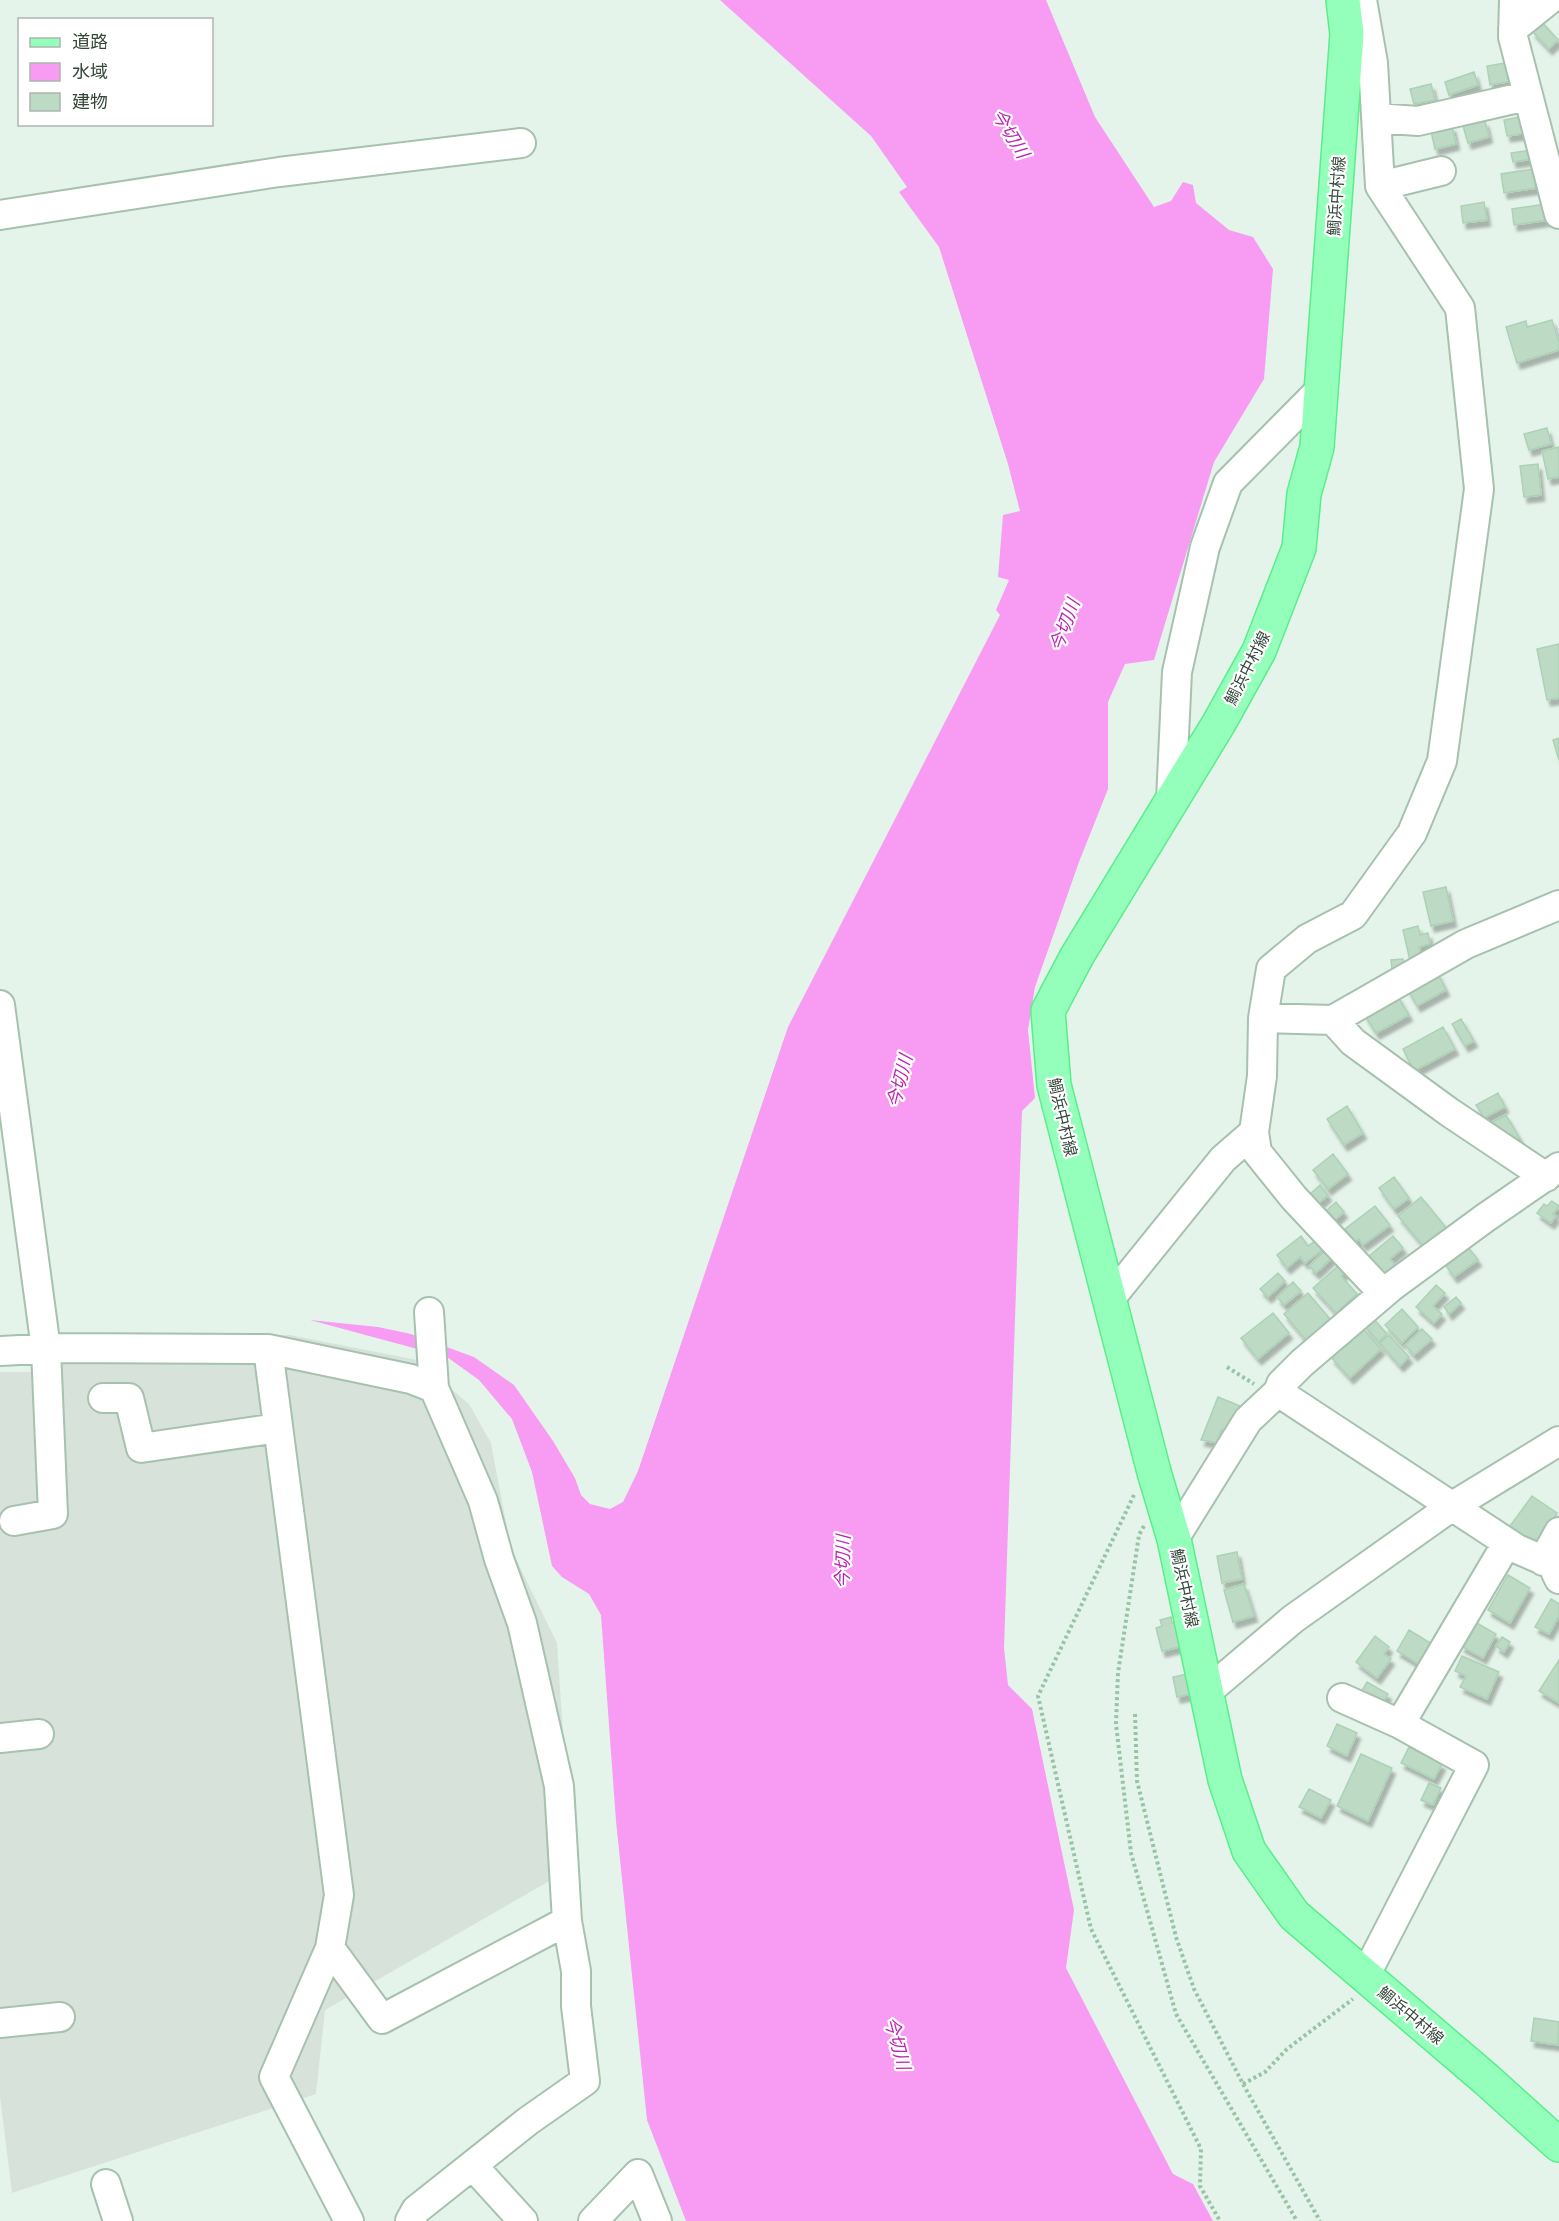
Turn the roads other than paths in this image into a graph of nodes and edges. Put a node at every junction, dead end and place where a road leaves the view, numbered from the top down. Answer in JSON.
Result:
{"nodes":[{"id":1,"x":1343,"y":0,"type":"edge"},
{"id":2,"x":1362,"y":0,"type":"edge"},
{"id":3,"x":1514,"y":0,"type":"edge"},
{"id":4,"x":1549,"y":0,"type":"edge"},
{"id":5,"x":1513,"y":29,"type":"junction"},
{"id":6,"x":1527,"y":96,"type":"junction"},
{"id":7,"x":1376,"y":118,"type":"junction"},
{"id":8,"x":521,"y":143,"type":"dead end"},
{"id":9,"x":1441,"y":171,"type":"dead end"},
{"id":10,"x":1380,"y":186,"type":"junction"},
{"id":11,"x":1559,"y":214,"type":"edge"},
{"id":12,"x":0,"y":215,"type":"edge"},
{"id":13,"x":1322,"y":388,"type":"junction"},
{"id":14,"x":1171,"y":800,"type":"junction"},
{"id":15,"x":1559,"y":904,"type":"edge"},
{"id":16,"x":0,"y":1005,"type":"edge"},
{"id":17,"x":1263,"y":1018,"type":"junction"},
{"id":18,"x":1333,"y":1020,"type":"junction"},
{"id":19,"x":1254,"y":1132,"type":"junction"},
{"id":20,"x":1552,"y":1172,"type":"edge"},
{"id":21,"x":1383,"y":1293,"type":"junction"},
{"id":22,"x":1110,"y":1299,"type":"junction"},
{"id":23,"x":429,"y":1312,"type":"dead end"},
{"id":24,"x":46,"y":1349,"type":"junction"},
{"id":25,"x":268,"y":1349,"type":"junction"},
{"id":26,"x":0,"y":1351,"type":"edge"},
{"id":27,"x":434,"y":1388,"type":"junction"},
{"id":28,"x":1275,"y":1394,"type":"junction"},
{"id":29,"x":104,"y":1398,"type":"dead end"},
{"id":30,"x":278,"y":1428,"type":"junction"},
{"id":31,"x":1559,"y":1441,"type":"edge"},
{"id":32,"x":1451,"y":1507,"type":"junction"},
{"id":33,"x":14,"y":1521,"type":"dead end"},
{"id":34,"x":1559,"y":1532,"type":"edge"},
{"id":35,"x":1174,"y":1539,"type":"junction"},
{"id":36,"x":1507,"y":1543,"type":"junction"},
{"id":37,"x":1551,"y":1570,"type":"edge"},
{"id":38,"x":1208,"y":1692,"type":"junction"},
{"id":39,"x":1342,"y":1698,"type":"dead end"},
{"id":40,"x":1400,"y":1724,"type":"junction"},
{"id":41,"x":39,"y":1734,"type":"dead end"},
{"id":42,"x":0,"y":1738,"type":"edge"},
{"id":43,"x":567,"y":1921,"type":"junction"},
{"id":44,"x":330,"y":1948,"type":"junction"},
{"id":45,"x":1370,"y":1980,"type":"junction"},
{"id":46,"x":60,"y":2017,"type":"dead end"},
{"id":47,"x":0,"y":2023,"type":"edge"},
{"id":48,"x":1559,"y":2145,"type":"edge"},
{"id":49,"x":473,"y":2166,"type":"junction"},
{"id":50,"x":106,"y":2184,"type":"dead end"},
{"id":51,"x":118,"y":2221,"type":"edge"},
{"id":52,"x":349,"y":2221,"type":"edge"},
{"id":53,"x":411,"y":2221,"type":"edge"},
{"id":54,"x":523,"y":2221,"type":"edge"},
{"id":55,"x":593,"y":2221,"type":"edge"},
{"id":56,"x":657,"y":2221,"type":"edge"}],
"edges":[{"from":1,"to":13,"type":"main road","name":"鯛浜中村線"},
{"from":2,"to":7,"type":"street"},
{"from":3,"to":5,"type":"street"},
{"from":4,"to":5,"type":"street"},
{"from":5,"to":6,"type":"street"},
{"from":6,"to":7,"type":"street"},
{"from":6,"to":11,"type":"street"},
{"from":7,"to":10,"type":"street"},
{"from":8,"to":12,"type":"street"},
{"from":9,"to":10,"type":"street"},
{"from":10,"to":17,"type":"street"},
{"from":13,"to":14,"type":"main road","name":"鯛浜中村線"},
{"from":13,"to":14,"type":"street"},
{"from":14,"to":22,"type":"main road","name":"鯛浜中村線"},
{"from":15,"to":18,"type":"street"},
{"from":16,"to":24,"type":"street"},
{"from":17,"to":18,"type":"street"},
{"from":17,"to":19,"type":"street"},
{"from":18,"to":20,"type":"street"},
{"from":19,"to":21,"type":"street"},
{"from":19,"to":22,"type":"street"},
{"from":20,"to":21,"type":"street"},
{"from":21,"to":28,"type":"street"},
{"from":22,"to":35,"type":"main road","name":"鯛浜中村線"},
{"from":23,"to":27,"type":"street"},
{"from":24,"to":25,"type":"street"},
{"from":24,"to":26,"type":"street"},
{"from":24,"to":33,"type":"street"},
{"from":25,"to":27,"type":"street"},
{"from":25,"to":30,"type":"street"},
{"from":27,"to":43,"type":"street"},
{"from":28,"to":32,"type":"street"},
{"from":28,"to":35,"type":"street"},
{"from":29,"to":30,"type":"street"},
{"from":30,"to":44,"type":"street"},
{"from":31,"to":32,"type":"street"},
{"from":32,"to":36,"type":"street"},
{"from":32,"to":38,"type":"street"},
{"from":34,"to":37,"type":"street"},
{"from":35,"to":38,"type":"main road","name":"鯛浜中村線"},
{"from":36,"to":37,"type":"street"},
{"from":36,"to":40,"type":"street"},
{"from":38,"to":45,"type":"main road","name":"鯛浜中村線"},
{"from":39,"to":40,"type":"street"},
{"from":40,"to":45,"type":"street"},
{"from":41,"to":42,"type":"street"},
{"from":43,"to":44,"type":"street"},
{"from":43,"to":49,"type":"street"},
{"from":44,"to":52,"type":"street"},
{"from":45,"to":48,"type":"main road","name":"鯛浜中村線"},
{"from":46,"to":47,"type":"street"},
{"from":49,"to":53,"type":"street"},
{"from":49,"to":54,"type":"street"},
{"from":50,"to":51,"type":"street"},
{"from":55,"to":56,"type":"street"}]}
